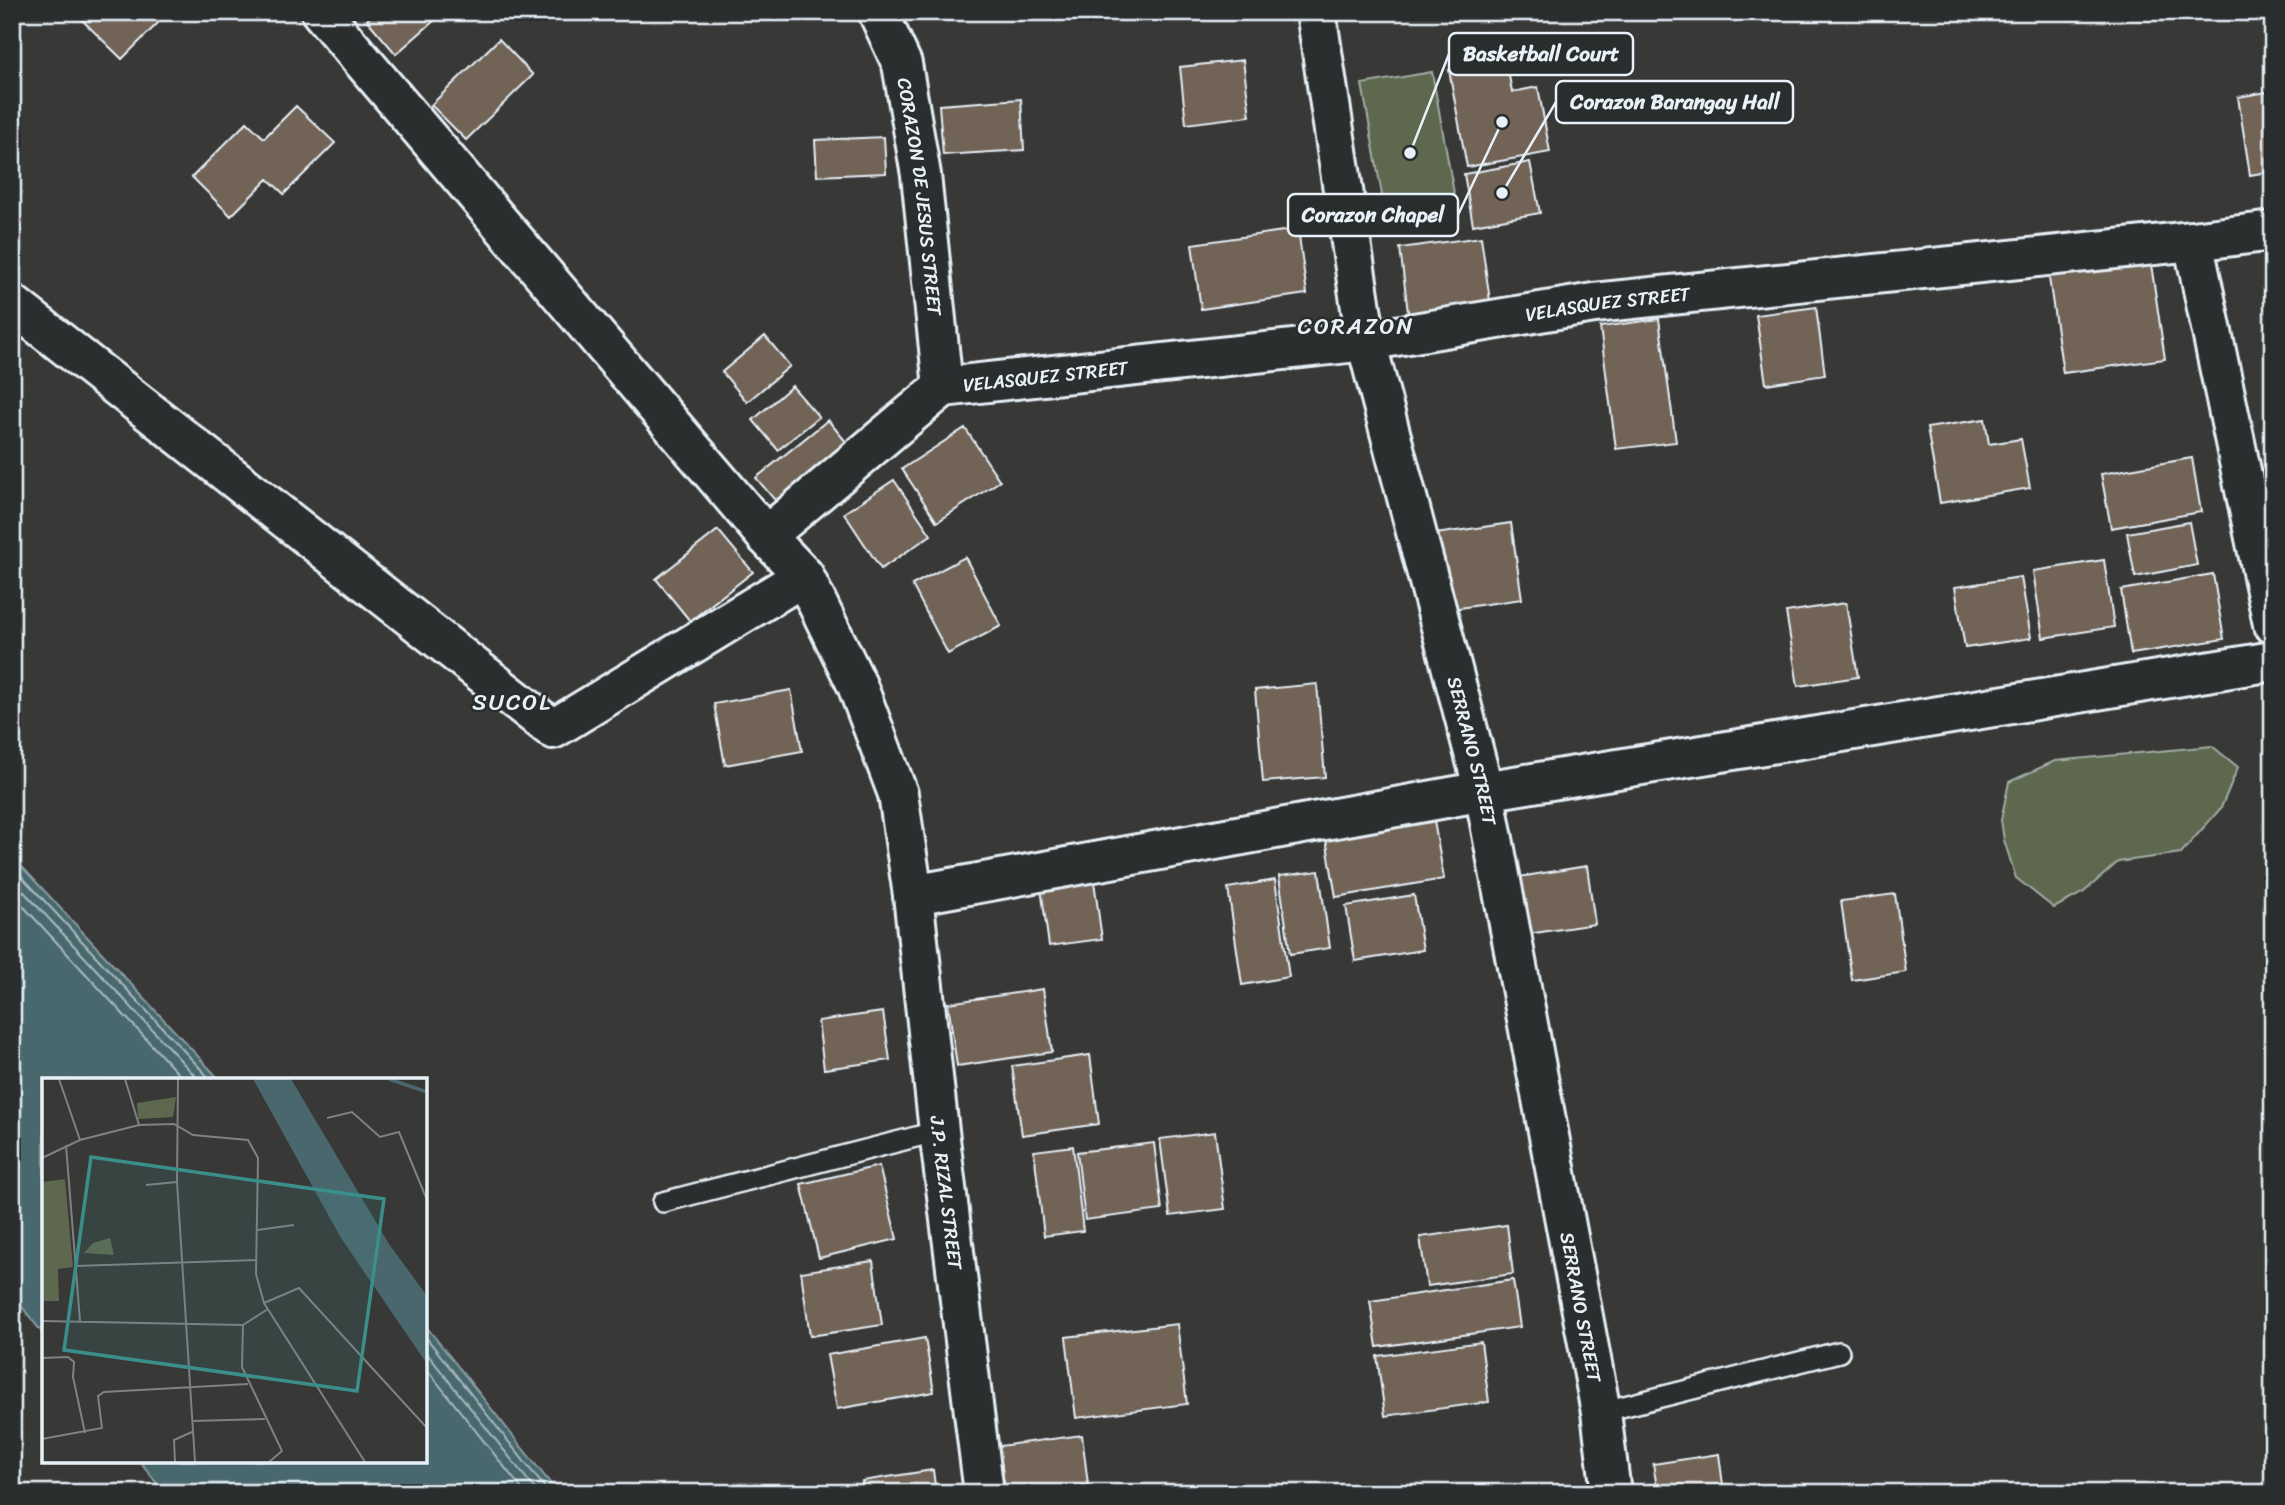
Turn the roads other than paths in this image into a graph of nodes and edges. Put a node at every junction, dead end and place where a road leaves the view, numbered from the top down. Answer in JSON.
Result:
{"nodes":[{"id":1,"x":321,"y":12,"type":"edge"},
{"id":2,"x":877,"y":12,"type":"edge"},
{"id":3,"x":1316,"y":12,"type":"edge"},
{"id":4,"x":2273,"y":231,"type":"edge"},
{"id":5,"x":2193,"y":241,"type":"junction"},
{"id":6,"x":12,"y":304,"type":"edge"},
{"id":7,"x":1366,"y":341,"type":"junction"},
{"id":8,"x":943,"y":387,"type":"junction"},
{"id":9,"x":766,"y":536,"type":"junction"},
{"id":10,"x":804,"y":576,"type":"junction"},
{"id":11,"x":2273,"y":624,"type":"edge"},
{"id":12,"x":2273,"y":661,"type":"edge"},
{"id":13,"x":1484,"y":791,"type":"junction"},
{"id":14,"x":913,"y":895,"type":"junction"},
{"id":15,"x":939,"y":1131,"type":"junction"},
{"id":16,"x":663,"y":1202,"type":"dead end"},
{"id":17,"x":1839,"y":1352,"type":"dead end"},
{"id":18,"x":1601,"y":1412,"type":"junction"},
{"id":19,"x":984,"y":1493,"type":"edge"},
{"id":20,"x":1611,"y":1493,"type":"edge"}],
"edges":[{"from":1,"to":9,"type":"street","name":"J.P. RIZAL STREET"},
{"from":2,"to":8,"type":"street","name":"CORAZON DE JESUS STREET"},
{"from":3,"to":7,"type":"street","name":"SERRANO STREET"},
{"from":4,"to":5,"type":"street","name":"VELASQUEZ STREET"},
{"from":5,"to":7,"type":"street","name":"VELASQUEZ STREET"},
{"from":5,"to":11,"type":"street"},
{"from":6,"to":10,"type":"street"},
{"from":7,"to":8,"type":"street","name":"VELASQUEZ STREET"},
{"from":7,"to":13,"type":"street","name":"SERRANO STREET"},
{"from":8,"to":9,"type":"street"},
{"from":9,"to":10,"type":"street","name":"J.P. RIZAL STREET"},
{"from":10,"to":14,"type":"street","name":"J.P. RIZAL STREET"},
{"from":12,"to":13,"type":"street"},
{"from":13,"to":14,"type":"street"},
{"from":13,"to":18,"type":"street","name":"SERRANO STREET"},
{"from":14,"to":15,"type":"street","name":"J.P. RIZAL STREET"},
{"from":15,"to":16,"type":"lane"},
{"from":15,"to":19,"type":"street","name":"J.P. RIZAL STREET"},
{"from":17,"to":18,"type":"lane"},
{"from":18,"to":20,"type":"street","name":"SERRANO STREET"}]}
